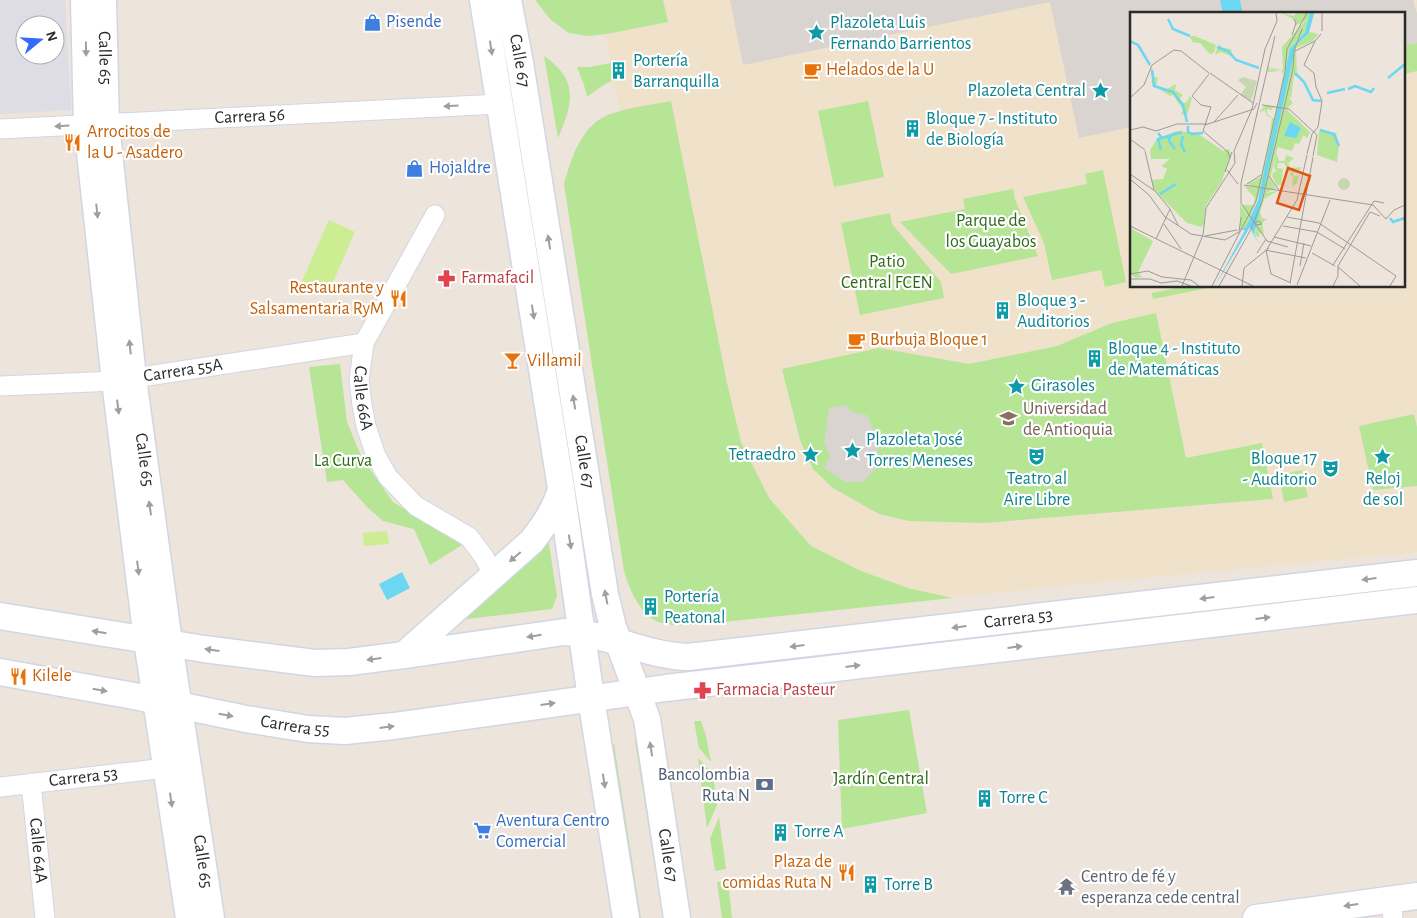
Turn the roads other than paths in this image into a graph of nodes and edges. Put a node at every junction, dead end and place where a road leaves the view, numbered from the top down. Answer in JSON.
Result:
{"nodes":[{"id":1,"x":84,"y":0,"type":"edge"},
{"id":2,"x":103,"y":0,"type":"edge"},
{"id":3,"x":484,"y":0,"type":"edge"},
{"id":4,"x":508,"y":0,"type":"edge"},
{"id":5,"x":500,"y":104,"type":"junction"},
{"id":6,"x":97,"y":124,"type":"junction"},
{"id":7,"x":0,"y":129,"type":"edge"},
{"id":8,"x":435,"y":215,"type":"dead end"},
{"id":9,"x":364,"y":343,"type":"junction"},
{"id":10,"x":124,"y":380,"type":"junction"},
{"id":11,"x":0,"y":386,"type":"edge"},
{"id":12,"x":561,"y":488,"type":"junction"},
{"id":13,"x":1417,"y":573,"type":"edge"},
{"id":14,"x":494,"y":576,"type":"junction"},
{"id":15,"x":1417,"y":600,"type":"edge"},
{"id":16,"x":0,"y":616,"type":"edge"},
{"id":17,"x":583,"y":634,"type":"junction"},
{"id":18,"x":158,"y":642,"type":"junction"},
{"id":19,"x":620,"y":644,"type":"junction"},
{"id":20,"x":404,"y":655,"type":"junction"},
{"id":21,"x":0,"y":672,"type":"edge"},
{"id":22,"x":638,"y":692,"type":"junction"},
{"id":23,"x":591,"y":698,"type":"junction"},
{"id":24,"x":167,"y":703,"type":"junction"},
{"id":25,"x":166,"y":768,"type":"junction"},
{"id":26,"x":31,"y":783,"type":"junction"},
{"id":27,"x":0,"y":786,"type":"edge"},
{"id":28,"x":1417,"y":896,"type":"edge"},
{"id":29,"x":1392,"y":909,"type":"edge"},
{"id":30,"x":45,"y":918,"type":"edge"},
{"id":31,"x":189,"y":918,"type":"edge"},
{"id":32,"x":210,"y":918,"type":"edge"},
{"id":33,"x":626,"y":918,"type":"edge"},
{"id":34,"x":677,"y":918,"type":"edge"},
{"id":35,"x":1259,"y":918,"type":"edge"}],
"edges":[{"from":1,"to":6,"type":"main road","name":"Calle 65","one_way":true},
{"from":2,"to":6,"type":"main road","name":"Calle 65"},
{"from":3,"to":5,"type":"main road","name":"Calle 67","one_way":true},
{"from":19,"to":4,"type":"main road","name":"Calle 67","one_way":true},
{"from":5,"to":6,"type":"street","name":"Carrera 56","one_way":true},
{"from":5,"to":12,"type":"main road","name":"Calle 67","one_way":true},
{"from":6,"to":7,"type":"street","name":"Carrera 56","one_way":true},
{"from":6,"to":10,"type":"main road","name":"Calle 65"},
{"from":8,"to":9,"type":"street","name":"Calle 66A"},
{"from":9,"to":10,"type":"street","name":"Carrera 55A"},
{"from":9,"to":14,"type":"street","name":"Calle 66A"},
{"from":10,"to":11,"type":"street","name":"Carrera 55A"},
{"from":10,"to":18,"type":"main road","name":"Calle 65"},
{"from":12,"to":14,"type":"main road","one_way":true},
{"from":12,"to":17,"type":"main road","name":"Calle 67","one_way":true},
{"from":13,"to":19,"type":"main road","name":"Carrera 53","one_way":true},
{"from":14,"to":20,"type":"main road"},
{"from":22,"to":15,"type":"main road","name":"Carrera 53","one_way":true},
{"from":18,"to":16,"type":"main road","one_way":true},
{"from":17,"to":19,"type":"main road","name":"Carrera 53"},
{"from":17,"to":20,"type":"main road","one_way":true},
{"from":17,"to":23,"type":"main road","name":"Calle 67"},
{"from":20,"to":18,"type":"main road","one_way":true},
{"from":18,"to":24,"type":"main road","name":"Calle 65"},
{"from":19,"to":22,"type":"main road","name":"Calle 67"},
{"from":21,"to":24,"type":"main road","name":"Carrera 55","one_way":true},
{"from":22,"to":23,"type":"main road","name":"Carrera 53"},
{"from":34,"to":22,"type":"main road","name":"Calle 67","one_way":true},
{"from":24,"to":23,"type":"main road","name":"Carrera 55","one_way":true},
{"from":23,"to":33,"type":"main road","name":"Calle 67","one_way":true},
{"from":24,"to":25,"type":"main road","name":"Calle 65"},
{"from":24,"to":32,"type":"main road","name":"Calle 65"},
{"from":25,"to":26,"type":"street","name":"Carrera 53"},
{"from":25,"to":31,"type":"main road","name":"Calle 65","one_way":true},
{"from":26,"to":27,"type":"street","name":"Carrera 53"},
{"from":26,"to":30,"type":"street","name":"Calle 64A"},
{"from":28,"to":29,"type":"main road"},
{"from":29,"to":35,"type":"main road","one_way":true}]}
